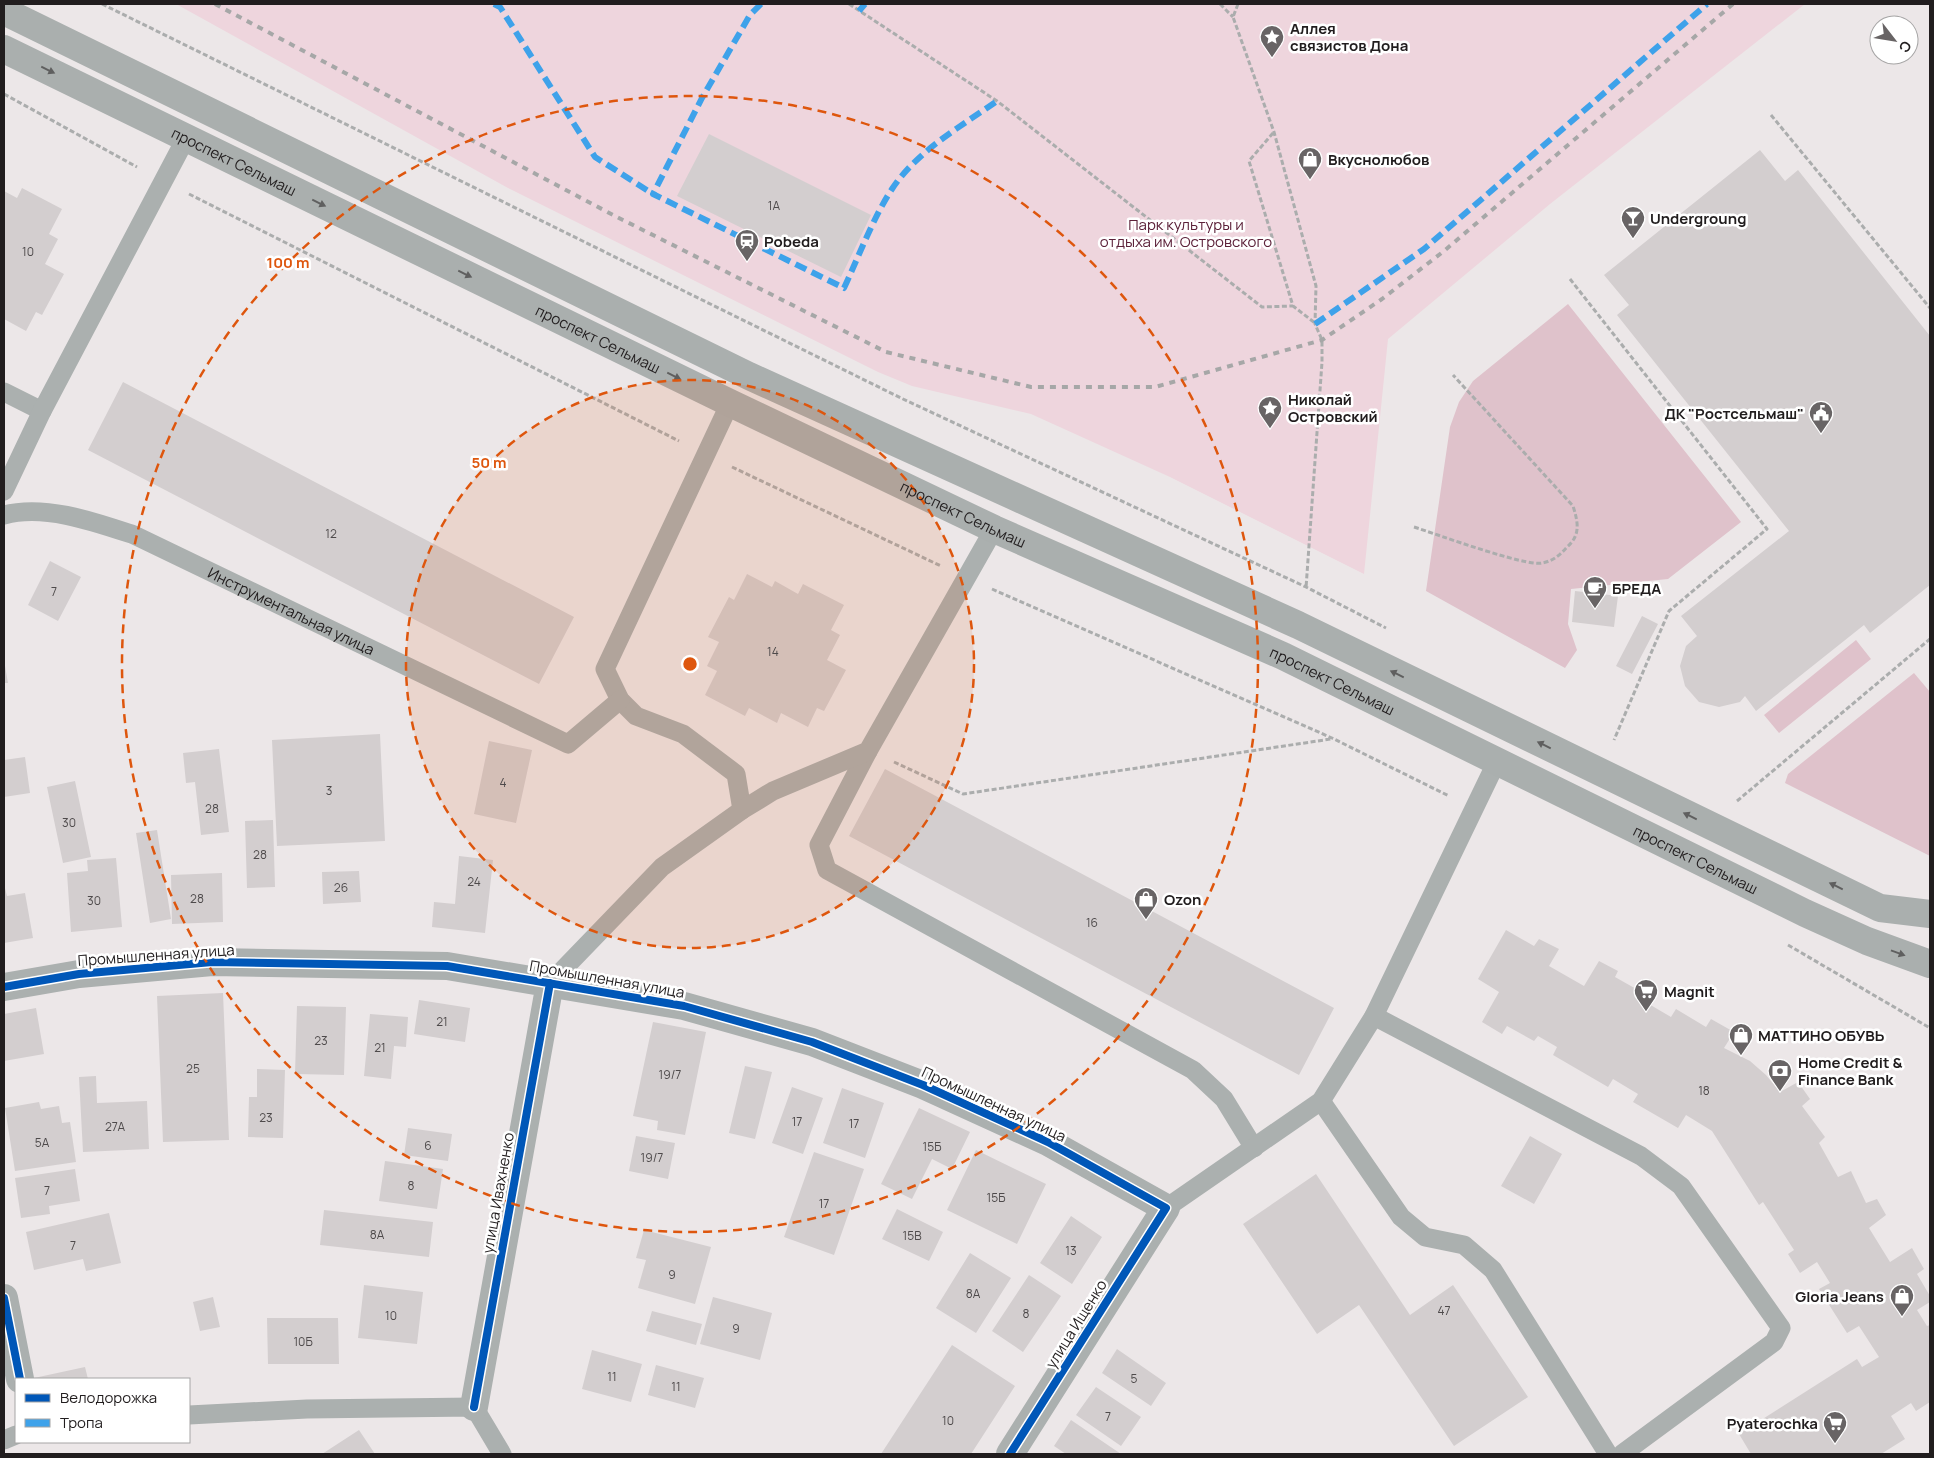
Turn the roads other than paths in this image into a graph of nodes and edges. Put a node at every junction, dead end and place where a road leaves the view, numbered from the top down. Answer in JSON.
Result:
{"nodes":[{"id":1,"x":4,"y":11,"type":"edge"},
{"id":2,"x":4,"y":49,"type":"edge"},
{"id":3,"x":186,"y":138,"type":"junction"},
{"id":4,"x":4,"y":392,"type":"edge"},
{"id":5,"x":730,"y":403,"type":"junction"},
{"id":6,"x":42,"y":410,"type":"junction"},
{"id":7,"x":4,"y":491,"type":"edge"},
{"id":8,"x":4,"y":515,"type":"edge"},
{"id":9,"x":994,"y":529,"type":"junction"},
{"id":10,"x":620,"y":700,"type":"junction"},
{"id":11,"x":868,"y":751,"type":"junction"},
{"id":12,"x":1497,"y":761,"type":"junction"},
{"id":13,"x":742,"y":810,"type":"junction"},
{"id":14,"x":1930,"y":914,"type":"edge"},
{"id":15,"x":1930,"y":964,"type":"edge"},
{"id":16,"x":550,"y":983,"type":"junction"},
{"id":17,"x":4,"y":988,"type":"edge"},
{"id":18,"x":1374,"y":1016,"type":"junction"},
{"id":19,"x":1321,"y":1101,"type":"junction"},
{"id":20,"x":1254,"y":1148,"type":"junction"},
{"id":21,"x":1166,"y":1208,"type":"junction"},
{"id":22,"x":4,"y":1298,"type":"edge"},
{"id":23,"x":20,"y":1378,"type":"edge"},
{"id":24,"x":474,"y":1407,"type":"junction"},
{"id":25,"x":190,"y":1414,"type":"edge"},
{"id":26,"x":502,"y":1454,"type":"edge"},
{"id":27,"x":1010,"y":1454,"type":"edge"},
{"id":28,"x":1608,"y":1454,"type":"edge"},
{"id":29,"x":1622,"y":1454,"type":"edge"}],
"edges":[{"from":14,"to":1,"type":"main road","one_way":true},
{"from":2,"to":3,"type":"main road","name":"проспект Сельмаш","one_way":true},
{"from":3,"to":5,"type":"main road","name":"проспект Сельмаш","one_way":true},
{"from":3,"to":6,"type":"lane"},
{"from":4,"to":6,"type":"lane"},
{"from":5,"to":9,"type":"main road","name":"проспект Сельмаш"},
{"from":5,"to":10,"type":"lane"},
{"from":6,"to":7,"type":"lane"},
{"from":8,"to":10,"type":"lane","name":"Инструментальная улица"},
{"from":9,"to":11,"type":"lane"},
{"from":9,"to":12,"type":"main road","name":"проспект Сельмаш"},
{"from":10,"to":13,"type":"lane"},
{"from":11,"to":13,"type":"lane"},
{"from":11,"to":20,"type":"lane"},
{"from":12,"to":15,"type":"main road","name":"проспект Сельмаш","one_way":true},
{"from":12,"to":18,"type":"lane"},
{"from":13,"to":16,"type":"lane"},
{"from":16,"to":17,"type":"street","name":"Промышленная улица"},
{"from":16,"to":21,"type":"street","name":"Промышленная улица"},
{"from":16,"to":24,"type":"street","name":"улица Ивахненко"},
{"from":18,"to":19,"type":"lane"},
{"from":18,"to":29,"type":"lane"},
{"from":19,"to":20,"type":"lane"},
{"from":19,"to":28,"type":"lane"},
{"from":20,"to":21,"type":"lane"},
{"from":21,"to":27,"type":"street","name":"улица Ищенко"},
{"from":22,"to":23,"type":"street"},
{"from":24,"to":25,"type":"lane"},
{"from":24,"to":26,"type":"lane"}]}
